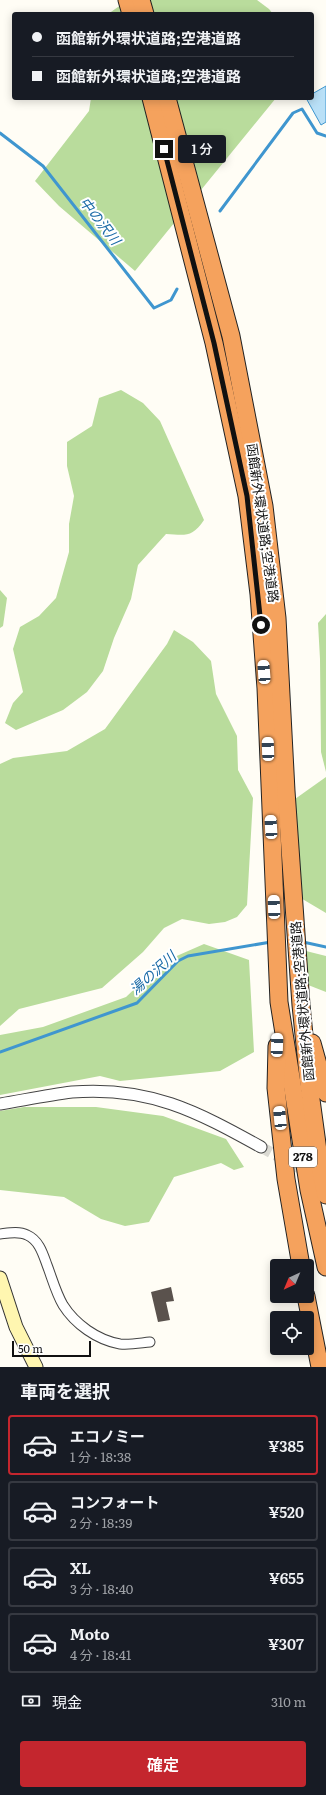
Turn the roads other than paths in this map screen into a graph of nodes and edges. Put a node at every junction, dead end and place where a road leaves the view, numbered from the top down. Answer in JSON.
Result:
{"nodes":[{"id":1,"x":127,"y":0,"type":"edge"},
{"id":2,"x":141,"y":0,"type":"edge"},
{"id":3,"x":130,"y":12,"type":"edge"},
{"id":4,"x":144,"y":12,"type":"edge"},
{"id":5,"x":152,"y":100,"type":"edge"},
{"id":6,"x":168,"y":100,"type":"edge"},
{"id":7,"x":278,"y":793,"type":"junction"},
{"id":8,"x":308,"y":1044,"type":"junction"},
{"id":9,"x":281,"y":1046,"type":"junction"},
{"id":10,"x":326,"y":1093,"type":"edge"},
{"id":11,"x":0,"y":1104,"type":"edge"},
{"id":12,"x":261,"y":1147,"type":"tunnel mouth"},
{"id":13,"x":326,"y":1196,"type":"edge"},
{"id":14,"x":0,"y":1234,"type":"edge"},
{"id":15,"x":300,"y":1259,"type":"edge"},
{"id":16,"x":326,"y":1267,"type":"edge"},
{"id":17,"x":0,"y":1278,"type":"edge"},
{"id":18,"x":307,"y":1303,"type":"edge"},
{"id":19,"x":150,"y":1342,"type":"dead end"},
{"id":20,"x":36,"y":1367,"type":"edge"},
{"id":21,"x":320,"y":1367,"type":"edge"}],
"edges":[{"from":1,"to":3,"type":"highway"},
{"from":2,"to":4,"type":"highway"},
{"from":5,"to":7,"type":"highway","name":"函館新外環状道路;空港道路"},
{"from":6,"to":7,"type":"highway","name":"函館新外環状道路;空港道路"},
{"from":7,"to":8,"type":"highway","name":"函館新外環状道路;空港道路"},
{"from":7,"to":9,"type":"highway","name":"函館新外環状道路;空港道路"},
{"from":8,"to":10,"type":"highway"},
{"from":8,"to":13,"type":"highway","name":"函館新外環状道路;空港道路","number":"278"},
{"from":9,"to":15,"type":"highway"},
{"from":9,"to":16,"type":"highway","name":"函館新外環状道路;空港道路","number":"278"},
{"from":11,"to":12,"type":"street"},
{"from":14,"to":19,"type":"street"},
{"from":17,"to":20,"type":"main road"},
{"from":18,"to":21,"type":"highway"}]}
